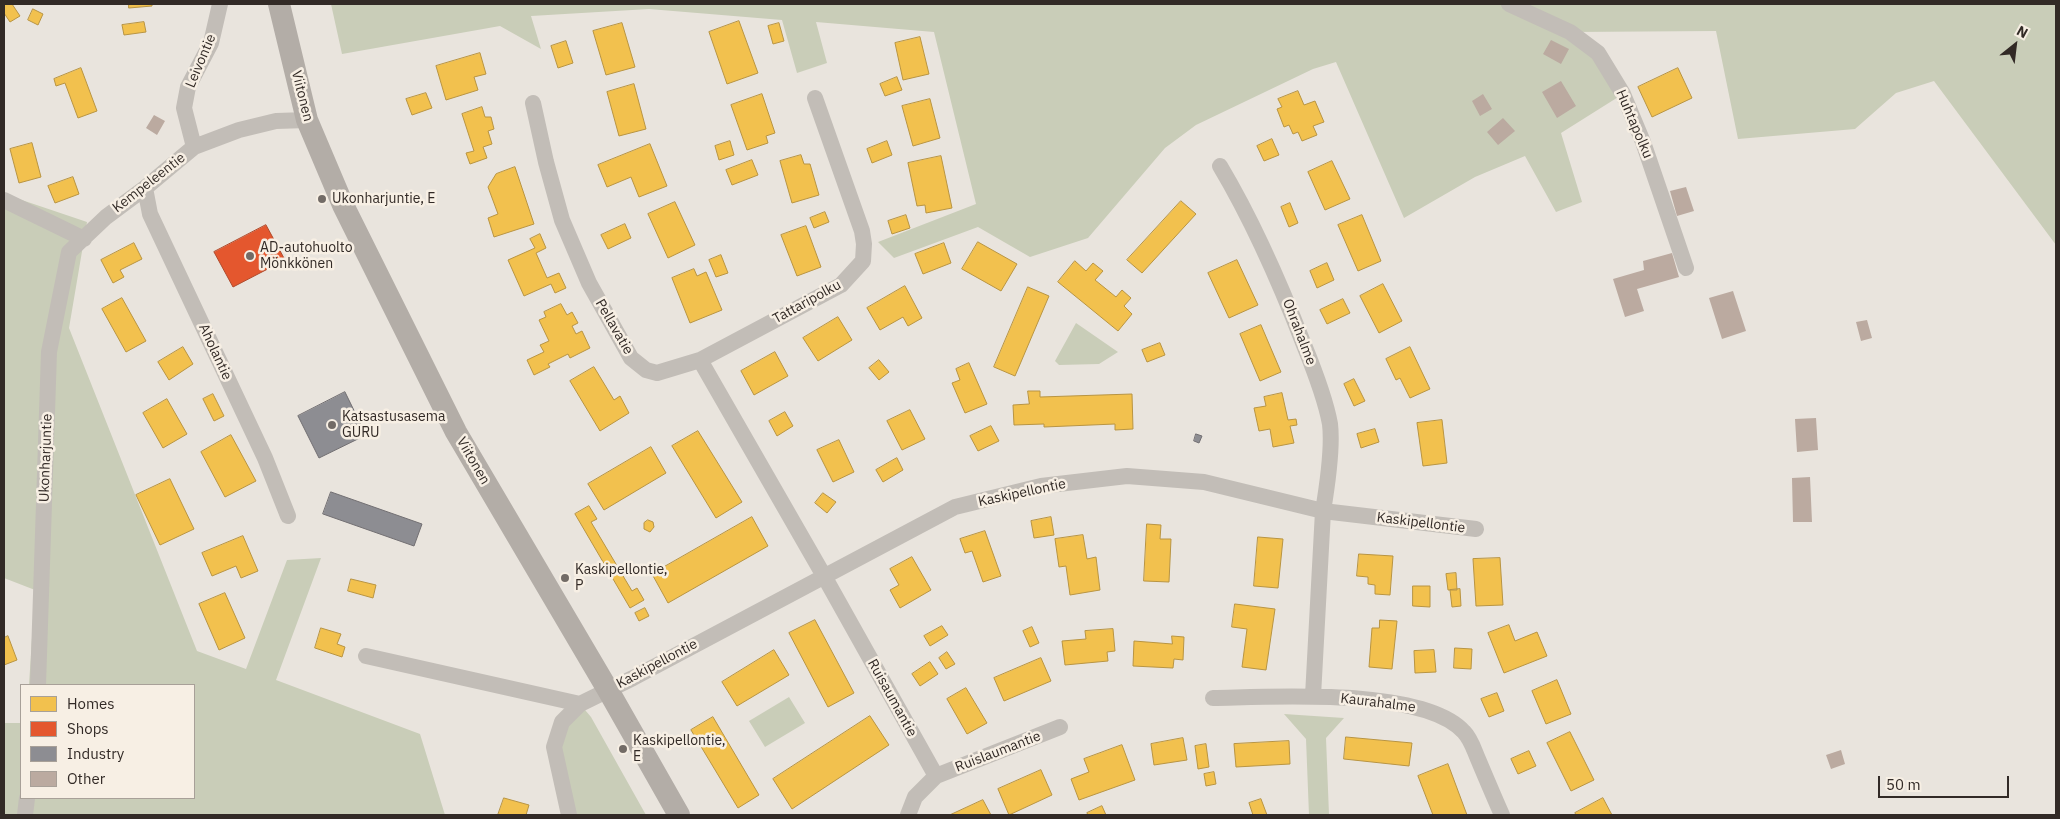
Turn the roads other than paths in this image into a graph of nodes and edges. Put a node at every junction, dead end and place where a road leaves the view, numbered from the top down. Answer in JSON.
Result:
{"nodes":[{"id":1,"x":220,"y":4,"type":"edge"},
{"id":2,"x":279,"y":4,"type":"edge"},
{"id":3,"x":1509,"y":4,"type":"edge"},
{"id":4,"x":815,"y":98,"type":"dead end"},
{"id":5,"x":533,"y":103,"type":"dead end"},
{"id":6,"x":307,"y":120,"type":"junction"},
{"id":7,"x":194,"y":147,"type":"junction"},
{"id":8,"x":1220,"y":166,"type":"dead end"},
{"id":9,"x":145,"y":188,"type":"junction"},
{"id":10,"x":4,"y":200,"type":"edge"},
{"id":11,"x":84,"y":239,"type":"junction"},
{"id":12,"x":1686,"y":268,"type":"dead end"},
{"id":13,"x":700,"y":360,"type":"junction"},
{"id":14,"x":1323,"y":511,"type":"junction"},
{"id":15,"x":288,"y":516,"type":"dead end"},
{"id":16,"x":1476,"y":529,"type":"dead end"},
{"id":17,"x":824,"y":576,"type":"junction"},
{"id":18,"x":366,"y":656,"type":"dead end"},
{"id":19,"x":38,"y":684,"type":"edge"},
{"id":20,"x":608,"y":690,"type":"junction"},
{"id":21,"x":1313,"y":696,"type":"junction"},
{"id":22,"x":1213,"y":698,"type":"dead end"},
{"id":23,"x":580,"y":704,"type":"junction"},
{"id":24,"x":1060,"y":727,"type":"dead end"},
{"id":25,"x":936,"y":776,"type":"junction"},
{"id":26,"x":27,"y":799,"type":"edge"},
{"id":27,"x":24,"y":815,"type":"edge"},
{"id":28,"x":569,"y":815,"type":"edge"},
{"id":29,"x":679,"y":815,"type":"edge"},
{"id":30,"x":908,"y":815,"type":"edge"},
{"id":31,"x":1502,"y":815,"type":"edge"}],
"edges":[{"from":1,"to":7,"type":"street","name":"Leivontie"},
{"from":2,"to":6,"type":"main road","name":"Viitonen"},
{"from":3,"to":12,"type":"street","name":"Huhtapolku"},
{"from":4,"to":13,"type":"street","name":"Tattaripolku"},
{"from":5,"to":13,"type":"street","name":"Pellavatie"},
{"from":6,"to":7,"type":"street","name":"Kempeleentie"},
{"from":6,"to":20,"type":"main road","name":"Viitonen"},
{"from":7,"to":9,"type":"street","name":"Kempeleentie"},
{"from":8,"to":14,"type":"street","name":"Ohrahalme"},
{"from":9,"to":11,"type":"street","name":"Kempeleentie"},
{"from":9,"to":15,"type":"street","name":"Aholantie"},
{"from":10,"to":11,"type":"street"},
{"from":11,"to":19,"type":"street","name":"Ukonharjuntie"},
{"from":13,"to":17,"type":"street"},
{"from":14,"to":16,"type":"street","name":"Kaskipellontie"},
{"from":14,"to":17,"type":"street","name":"Kaskipellontie"},
{"from":14,"to":21,"type":"street"},
{"from":17,"to":20,"type":"street","name":"Kaskipellontie"},
{"from":17,"to":25,"type":"street","name":"Ruisaumantie"},
{"from":18,"to":23,"type":"street"},
{"from":20,"to":23,"type":"street","name":"Kaskipellontie"},
{"from":20,"to":29,"type":"main road","name":"Viitonen"},
{"from":21,"to":22,"type":"street","name":"Kaurahalme"},
{"from":21,"to":31,"type":"street","name":"Kaurahalme"},
{"from":23,"to":28,"type":"street","name":"Kaskipellontie"},
{"from":24,"to":25,"type":"street","name":"Ruislaumantie"},
{"from":25,"to":30,"type":"street"},
{"from":26,"to":27,"type":"street"}]}
